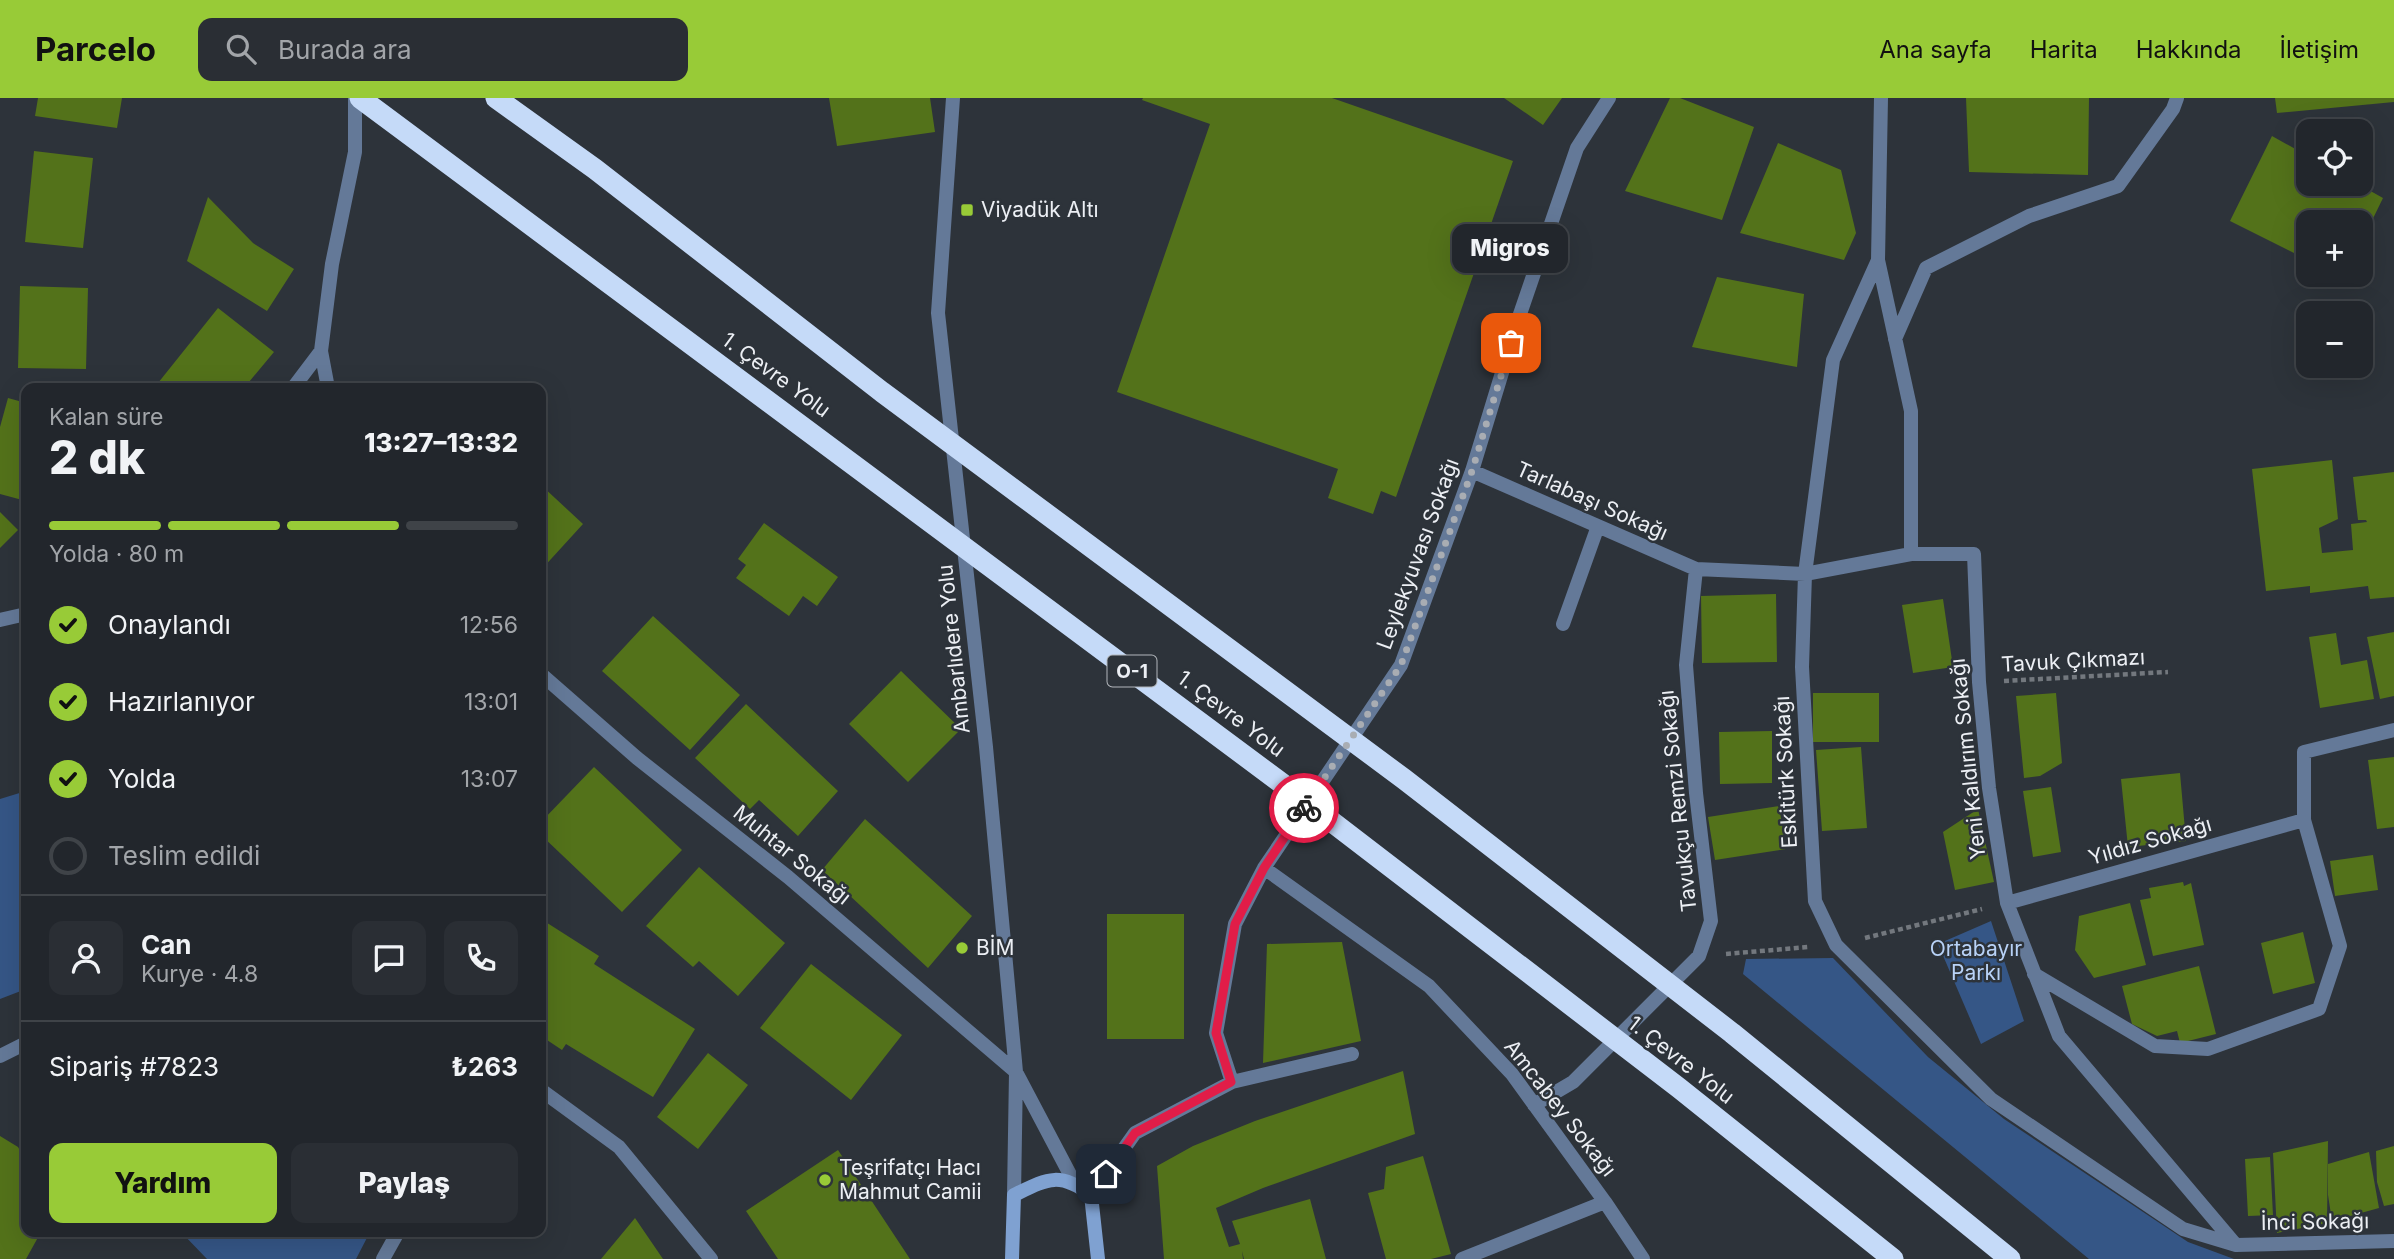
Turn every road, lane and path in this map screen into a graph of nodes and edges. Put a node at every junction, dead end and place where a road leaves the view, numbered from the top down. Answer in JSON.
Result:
{"nodes":[{"id":1,"x":355,"y":98,"type":"edge"},
{"id":2,"x":360,"y":98,"type":"edge"},
{"id":3,"x":496,"y":98,"type":"edge"},
{"id":4,"x":953,"y":98,"type":"edge"},
{"id":5,"x":1609,"y":98,"type":"edge"},
{"id":6,"x":1881,"y":98,"type":"edge"},
{"id":7,"x":2177,"y":98,"type":"edge"},
{"id":8,"x":1878,"y":260,"type":"junction"},
{"id":9,"x":1895,"y":339,"type":"junction"},
{"id":10,"x":321,"y":351,"type":"junction"},
{"id":11,"x":297,"y":383,"type":"edge"},
{"id":12,"x":327,"y":383,"type":"edge"},
{"id":13,"x":1472,"y":471,"type":"junction"},
{"id":14,"x":1598,"y":526,"type":"junction"},
{"id":15,"x":1911,"y":554,"type":"junction"},
{"id":16,"x":1696,"y":569,"type":"junction"},
{"id":17,"x":1805,"y":574,"type":"junction"},
{"id":18,"x":21,"y":615,"type":"edge"},
{"id":19,"x":0,"y":620,"type":"edge"},
{"id":20,"x":1563,"y":624,"type":"dead end"},
{"id":21,"x":2168,"y":672,"type":"dead end"},
{"id":22,"x":546,"y":678,"type":"edge"},
{"id":23,"x":1979,"y":682,"type":"junction"},
{"id":24,"x":2394,"y":730,"type":"edge"},
{"id":25,"x":2304,"y":820,"type":"junction"},
{"id":26,"x":1264,"y":868,"type":"junction"},
{"id":27,"x":2007,"y":903,"type":"junction"},
{"id":28,"x":2034,"y":974,"type":"junction"},
{"id":29,"x":21,"y":1046,"type":"edge"},
{"id":30,"x":1352,"y":1054,"type":"dead end"},
{"id":31,"x":0,"y":1056,"type":"edge"},
{"id":32,"x":1016,"y":1072,"type":"junction"},
{"id":33,"x":1231,"y":1082,"type":"junction"},
{"id":34,"x":546,"y":1094,"type":"edge"},
{"id":35,"x":1534,"y":1105,"type":"junction"},
{"id":36,"x":1074,"y":1182,"type":"junction"},
{"id":37,"x":1014,"y":1195,"type":"junction"},
{"id":38,"x":1091,"y":1195,"type":"junction"},
{"id":39,"x":1605,"y":1202,"type":"junction"},
{"id":40,"x":395,"y":1237,"type":"edge"},
{"id":41,"x":2394,"y":1241,"type":"edge"},
{"id":42,"x":2236,"y":1245,"type":"junction"},
{"id":43,"x":383,"y":1259,"type":"edge"},
{"id":44,"x":711,"y":1259,"type":"edge"},
{"id":45,"x":1012,"y":1259,"type":"edge"},
{"id":46,"x":1098,"y":1259,"type":"edge"},
{"id":47,"x":1462,"y":1259,"type":"edge"},
{"id":48,"x":1643,"y":1259,"type":"edge"},
{"id":49,"x":1894,"y":1259,"type":"edge"},
{"id":50,"x":2010,"y":1259,"type":"edge"}],
"edges":[{"from":1,"to":10,"type":"street"},
{"from":2,"to":49,"type":"highway","name":"1. Çevre Yolu","number":"O-1","bridge":true},
{"from":3,"to":50,"type":"highway","bridge":true},
{"from":4,"to":32,"type":"street","name":"Ambarlıdere Yolu"},
{"from":5,"to":13,"type":"street","name":"Leylekyuvası Sokağı"},
{"from":6,"to":8,"type":"street","name":"Eskitürk Sokağı"},
{"from":7,"to":9,"type":"street"},
{"from":8,"to":9,"type":"street"},
{"from":8,"to":17,"type":"street","name":"Eskitürk Sokağı"},
{"from":9,"to":15,"type":"street"},
{"from":10,"to":11,"type":"street"},
{"from":10,"to":12,"type":"street"},
{"from":13,"to":14,"type":"street","name":"Tarlabaşı Sokağı"},
{"from":13,"to":26,"type":"street","name":"Leylekyuvası Sokağı"},
{"from":14,"to":16,"type":"street","name":"Tarlabaşı Sokağı"},
{"from":14,"to":20,"type":"street"},
{"from":15,"to":17,"type":"street"},
{"from":15,"to":23,"type":"street","name":"Yeni Kaldırım Sokağı"},
{"from":16,"to":17,"type":"street"},
{"from":16,"to":35,"type":"street","name":"Tavukçu Remzi Sokağı"},
{"from":17,"to":42,"type":"street","name":"Eskitürk Sokağı"},
{"from":18,"to":19,"type":"street"},
{"from":21,"to":23,"type":"path","name":"Tavuk Çıkmazı"},
{"from":22,"to":32,"type":"street","name":"Muhtar Sokağı"},
{"from":23,"to":27,"type":"street","name":"Yeni Kaldırım Sokağı"},
{"from":24,"to":25,"type":"street"},
{"from":25,"to":27,"type":"street","name":"Yıldız Sokağı"},
{"from":25,"to":28,"type":"street"},
{"from":26,"to":33,"type":"street","name":"Leylekyuvası Sokağı"},
{"from":26,"to":35,"type":"street","name":"Amcabey Sokağı"},
{"from":27,"to":28,"type":"street","name":"Yeni Kaldırım Sokağı"},
{"from":28,"to":42,"type":"street","name":"Yeni Kaldırım Sokağı"},
{"from":29,"to":31,"type":"street"},
{"from":30,"to":33,"type":"street"},
{"from":32,"to":36,"type":"street"},
{"from":32,"to":37,"type":"street","name":"Ambarlıdere Yolu"},
{"from":33,"to":38,"type":"street"},
{"from":34,"to":44,"type":"street"},
{"from":35,"to":39,"type":"street","name":"Amcabey Sokağı"},
{"from":36,"to":37,"type":"main road"},
{"from":36,"to":38,"type":"main road"},
{"from":37,"to":45,"type":"main road"},
{"from":38,"to":46,"type":"main road"},
{"from":39,"to":47,"type":"street"},
{"from":39,"to":48,"type":"street","name":"Amcabey Sokağı"},
{"from":40,"to":43,"type":"street"},
{"from":41,"to":42,"type":"street","name":"İnci Sokağı"}]}
